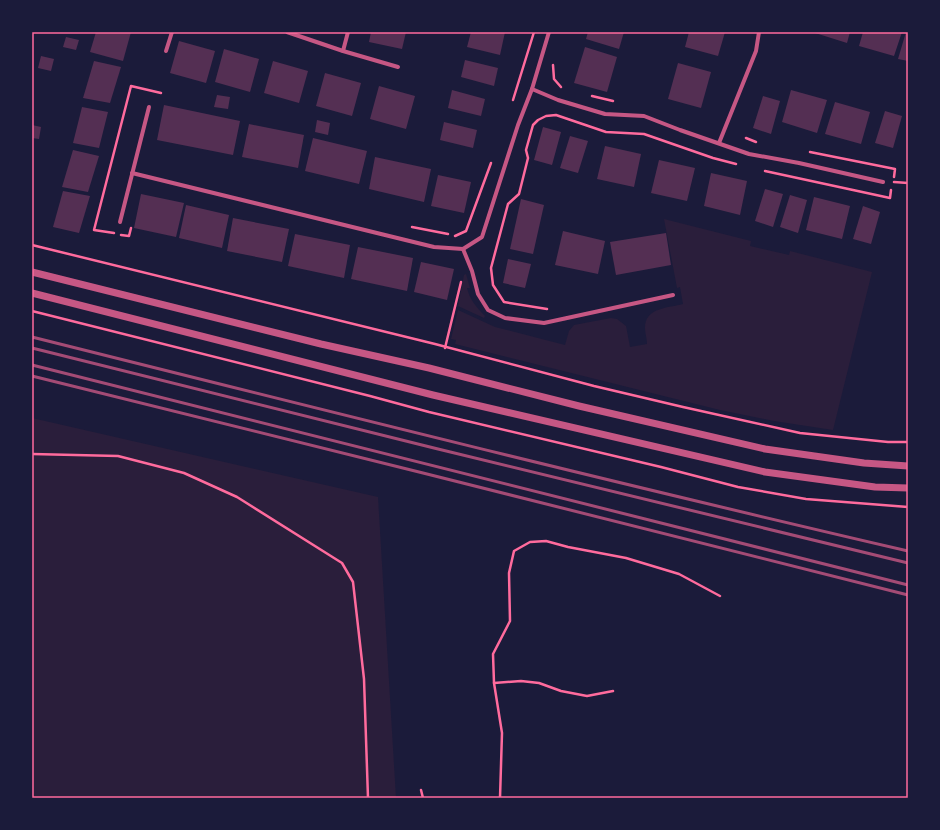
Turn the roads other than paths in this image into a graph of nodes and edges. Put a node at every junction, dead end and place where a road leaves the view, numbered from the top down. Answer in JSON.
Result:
{"nodes":[{"id":1,"x":172,"y":32,"type":"edge"},
{"id":2,"x":287,"y":32,"type":"edge"},
{"id":3,"x":348,"y":32,"type":"edge"},
{"id":4,"x":549,"y":32,"type":"edge"},
{"id":5,"x":759,"y":32,"type":"edge"},
{"id":6,"x":166,"y":51,"type":"dead end"},
{"id":7,"x":343,"y":51,"type":"junction"},
{"id":8,"x":398,"y":67,"type":"dead end"},
{"id":9,"x":532,"y":89,"type":"junction"},
{"id":10,"x":149,"y":107,"type":"dead end"},
{"id":11,"x":718,"y":143,"type":"junction"},
{"id":12,"x":132,"y":172,"type":"junction"},
{"id":13,"x":883,"y":182,"type":"dead end"},
{"id":14,"x":120,"y":222,"type":"dead end"},
{"id":15,"x":463,"y":249,"type":"junction"},
{"id":16,"x":32,"y":272,"type":"edge"},
{"id":17,"x":32,"y":293,"type":"edge"},
{"id":18,"x":673,"y":295,"type":"dead end"},
{"id":19,"x":908,"y":466,"type":"edge"},
{"id":20,"x":908,"y":488,"type":"edge"}],
"edges":[{"from":1,"to":6,"type":"street"},
{"from":2,"to":7,"type":"street"},
{"from":3,"to":7,"type":"street"},
{"from":4,"to":9,"type":"street"},
{"from":5,"to":11,"type":"street"},
{"from":7,"to":8,"type":"street"},
{"from":9,"to":11,"type":"street"},
{"from":9,"to":15,"type":"street"},
{"from":10,"to":12,"type":"street"},
{"from":11,"to":13,"type":"street"},
{"from":12,"to":14,"type":"street"},
{"from":12,"to":15,"type":"street"},
{"from":15,"to":18,"type":"street"},
{"from":16,"to":19,"type":"street"},
{"from":17,"to":20,"type":"street"}]}
